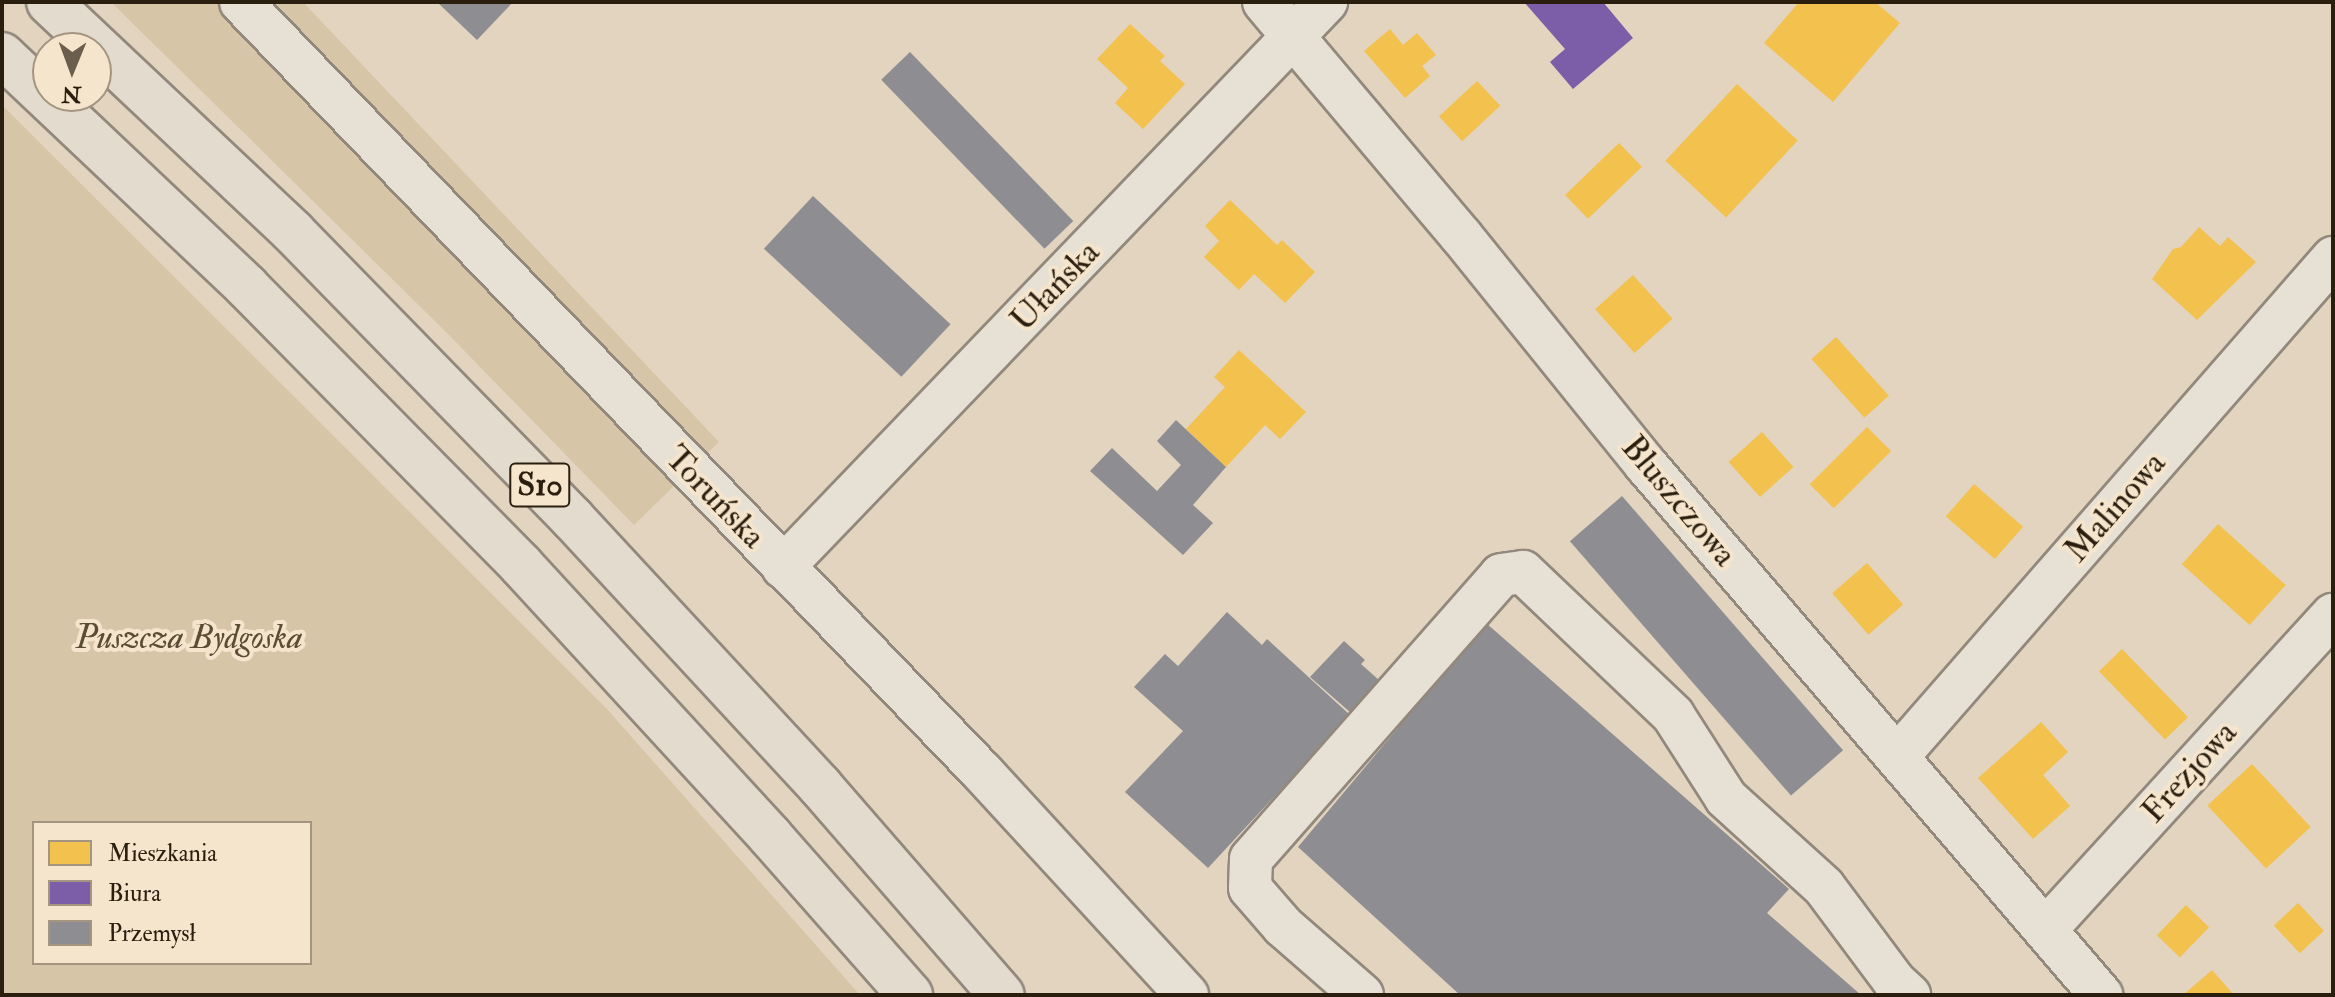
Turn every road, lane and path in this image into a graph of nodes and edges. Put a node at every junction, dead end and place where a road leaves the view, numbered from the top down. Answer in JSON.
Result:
{"nodes":[{"id":1,"x":49,"y":2,"type":"edge"},
{"id":2,"x":241,"y":2,"type":"edge"},
{"id":3,"x":1264,"y":2,"type":"edge"},
{"id":4,"x":1326,"y":2,"type":"edge"},
{"id":5,"x":1293,"y":37,"type":"junction"},
{"id":6,"x":2,"y":55,"type":"edge"},
{"id":7,"x":2333,"y":258,"type":"edge"},
{"id":8,"x":783,"y":567,"type":"junction"},
{"id":9,"x":2333,"y":615,"type":"edge"},
{"id":10,"x":1897,"y":757,"type":"junction"},
{"id":11,"x":2045,"y":930,"type":"junction"},
{"id":12,"x":910,"y":995,"type":"edge"},
{"id":13,"x":1002,"y":995,"type":"edge"},
{"id":14,"x":1187,"y":995,"type":"edge"},
{"id":15,"x":1362,"y":995,"type":"edge"},
{"id":16,"x":1909,"y":995,"type":"edge"},
{"id":17,"x":2101,"y":995,"type":"edge"}],
"edges":[{"from":1,"to":13,"type":"highway","number":"S10"},
{"from":2,"to":8,"type":"street","name":"Toruńska"},
{"from":3,"to":5,"type":"street","name":"Bluszczowa"},
{"from":4,"to":5,"type":"street","name":"Ułańska"},
{"from":5,"to":8,"type":"street","name":"Ułańska"},
{"from":5,"to":10,"type":"street","name":"Bluszczowa"},
{"from":6,"to":12,"type":"highway","number":"S10"},
{"from":7,"to":10,"type":"street","name":"Malinowa"},
{"from":8,"to":14,"type":"street","name":"Toruńska"},
{"from":9,"to":11,"type":"street","name":"Frezjowa"},
{"from":10,"to":11,"type":"street","name":"Bluszczowa"},
{"from":11,"to":17,"type":"street","name":"Bluszczowa"},
{"from":15,"to":16,"type":"street"}]}
